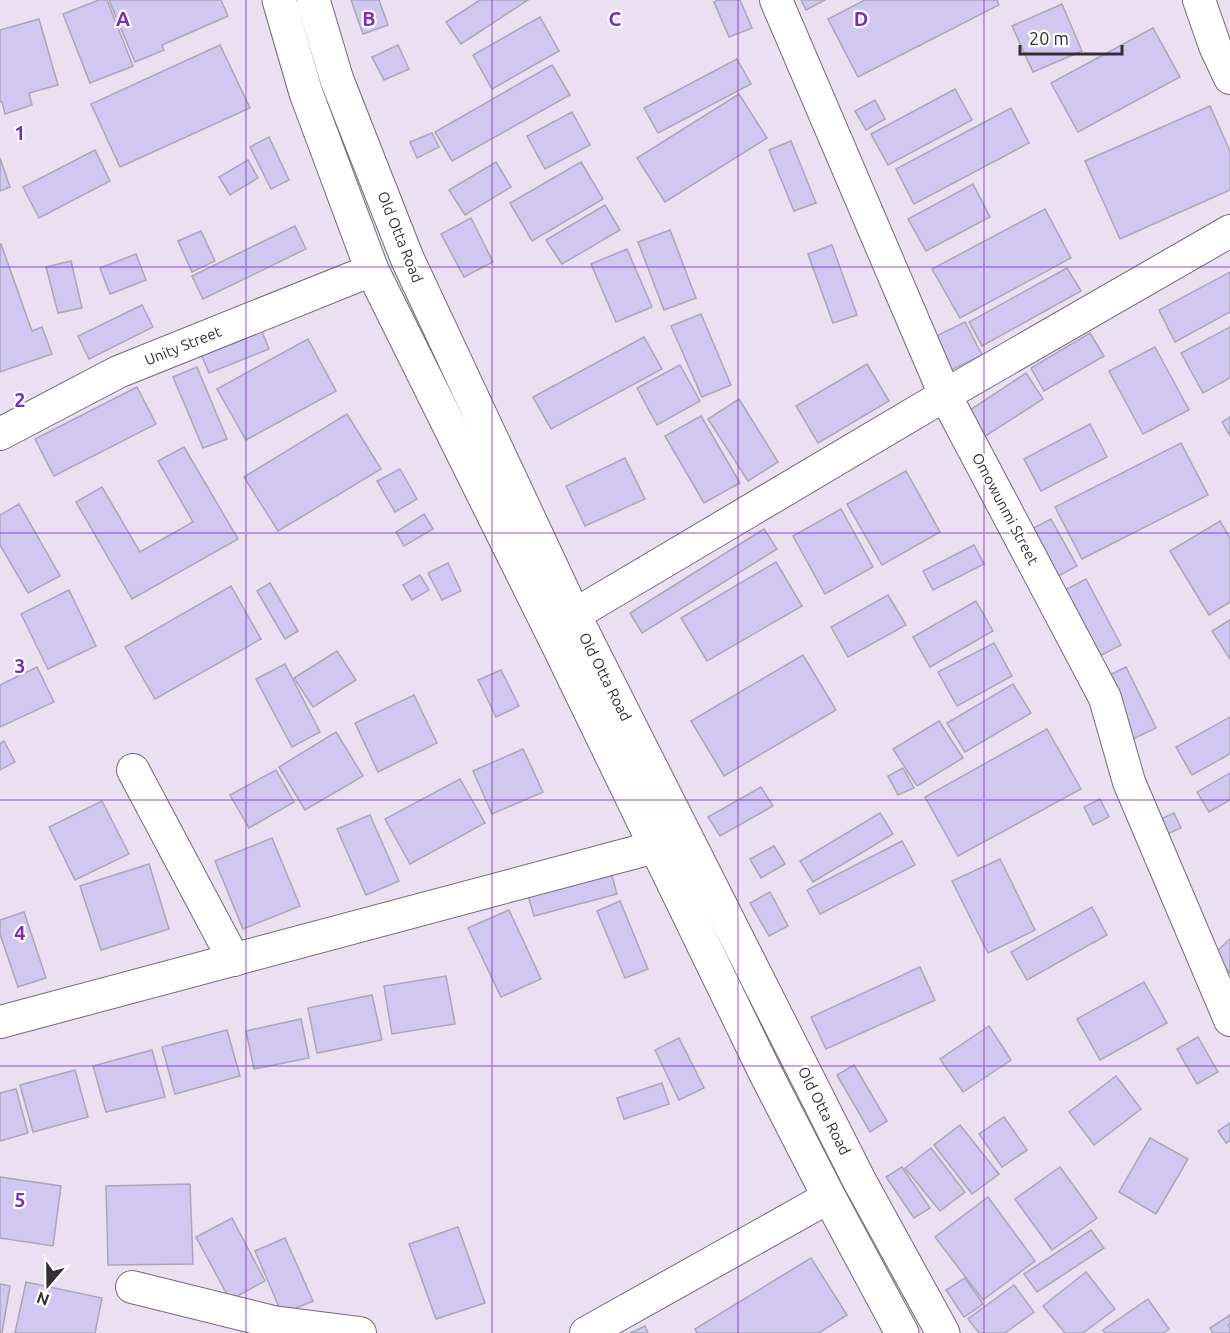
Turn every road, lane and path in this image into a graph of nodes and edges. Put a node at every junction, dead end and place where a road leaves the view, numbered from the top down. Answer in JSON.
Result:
{"nodes":[{"id":1,"x":279,"y":0,"type":"edge"},
{"id":2,"x":313,"y":0,"type":"edge"},
{"id":3,"x":776,"y":0,"type":"edge"},
{"id":4,"x":1199,"y":0,"type":"edge"},
{"id":5,"x":1230,"y":78,"type":"edge"},
{"id":6,"x":1230,"y":231,"type":"edge"},
{"id":7,"x":372,"y":270,"type":"junction"},
{"id":8,"x":945,"y":395,"type":"junction"},
{"id":9,"x":0,"y":434,"type":"edge"},
{"id":10,"x":574,"y":615,"type":"junction"},
{"id":11,"x":133,"y":770,"type":"dead end"},
{"id":12,"x":655,"y":847,"type":"junction"},
{"id":13,"x":234,"y":960,"type":"junction"},
{"id":14,"x":1230,"y":1020,"type":"edge"},
{"id":15,"x":0,"y":1022,"type":"edge"},
{"id":16,"x":829,"y":1197,"type":"junction"},
{"id":17,"x":132,"y":1287,"type":"dead end"},
{"id":18,"x":360,"y":1333,"type":"edge"},
{"id":19,"x":585,"y":1333,"type":"edge"},
{"id":20,"x":902,"y":1333,"type":"edge"},
{"id":21,"x":943,"y":1333,"type":"edge"}],
"edges":[{"from":1,"to":7,"type":"street","name":"Old Otta Road"},
{"from":2,"to":10,"type":"street","name":"Old Otta Road"},
{"from":3,"to":8,"type":"street","name":"Omowunmi Street"},
{"from":4,"to":5,"type":"street"},
{"from":6,"to":8,"type":"street"},
{"from":7,"to":9,"type":"street","name":"Unity Street"},
{"from":7,"to":12,"type":"street","name":"Old Otta Road"},
{"from":8,"to":10,"type":"street"},
{"from":8,"to":14,"type":"street","name":"Omowunmi Street"},
{"from":10,"to":21,"type":"street","name":"Old Otta Road"},
{"from":11,"to":13,"type":"street"},
{"from":12,"to":13,"type":"street"},
{"from":12,"to":16,"type":"street","name":"Old Otta Road"},
{"from":13,"to":15,"type":"street"},
{"from":16,"to":19,"type":"street"},
{"from":16,"to":20,"type":"street","name":"Old Otta Road"},
{"from":17,"to":18,"type":"street"}]}
